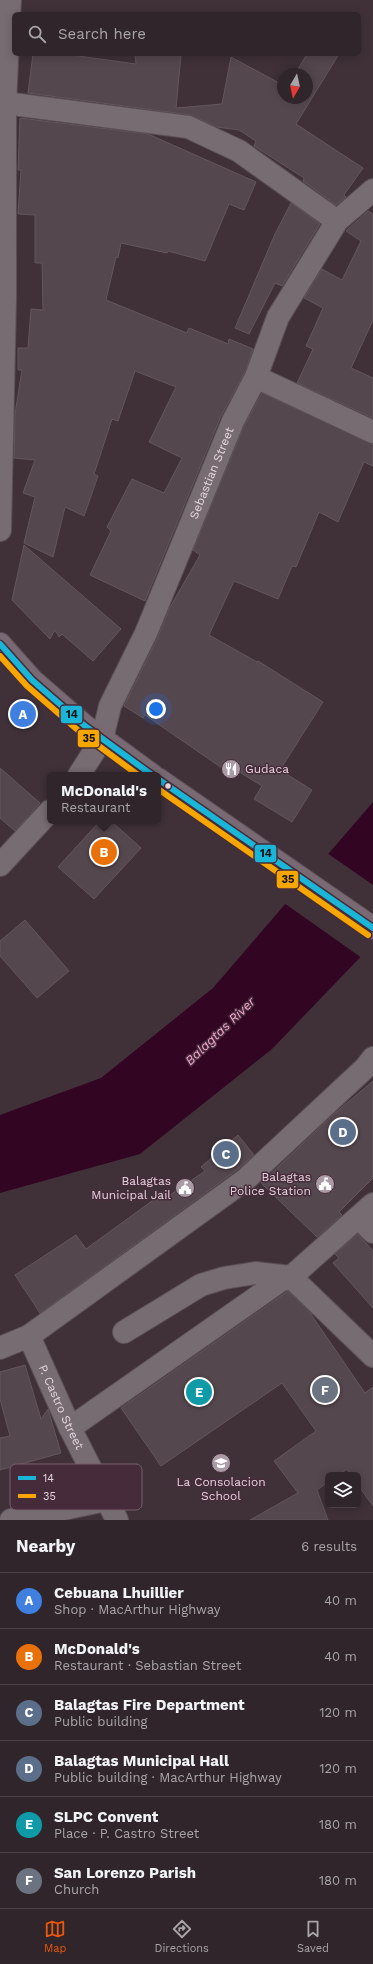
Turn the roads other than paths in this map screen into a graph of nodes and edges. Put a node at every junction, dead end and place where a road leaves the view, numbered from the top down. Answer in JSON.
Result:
{"nodes":[{"id":1,"x":10,"y":0,"type":"edge"},
{"id":2,"x":5,"y":103,"type":"junction"},
{"id":3,"x":373,"y":190,"type":"edge"},
{"id":4,"x":337,"y":221,"type":"junction"},
{"id":5,"x":256,"y":377,"type":"junction"},
{"id":6,"x":373,"y":432,"type":"edge"},
{"id":7,"x":0,"y":530,"type":"edge"},
{"id":8,"x":0,"y":644,"type":"edge"},
{"id":9,"x":102,"y":739,"type":"junction"},
{"id":10,"x":81,"y":772,"type":"edge"},
{"id":11,"x":148,"y":772,"type":"edge"},
{"id":12,"x":161,"y":781,"type":"edge"},
{"id":13,"x":47,"y":814,"type":"edge"},
{"id":14,"x":0,"y":865,"type":"edge"},
{"id":15,"x":373,"y":928,"type":"edge"},
{"id":16,"x":370,"y":1067,"type":"edge"},
{"id":17,"x":368,"y":1218,"type":"edge"},
{"id":18,"x":291,"y":1277,"type":"junction"},
{"id":19,"x":124,"y":1332,"type":"dead end"},
{"id":20,"x":29,"y":1336,"type":"junction"},
{"id":21,"x":0,"y":1348,"type":"edge"},
{"id":22,"x":373,"y":1356,"type":"edge"},
{"id":23,"x":70,"y":1428,"type":"junction"},
{"id":24,"x":88,"y":1464,"type":"edge"},
{"id":25,"x":58,"y":1510,"type":"edge"},
{"id":26,"x":112,"y":1510,"type":"edge"},
{"id":27,"x":11,"y":1520,"type":"edge"},
{"id":28,"x":117,"y":1520,"type":"edge"}],
"edges":[{"from":1,"to":2,"type":"street"},
{"from":2,"to":4,"type":"street"},
{"from":2,"to":7,"type":"street"},
{"from":3,"to":4,"type":"street","name":"Sebastian Street"},
{"from":4,"to":5,"type":"street","name":"Sebastian Street"},
{"from":5,"to":6,"type":"street"},
{"from":5,"to":9,"type":"street","name":"Sebastian Street"},
{"from":8,"to":9,"type":"highway"},
{"from":9,"to":10,"type":"street","name":"Sebastian Street"},
{"from":9,"to":11,"type":"highway"},
{"from":12,"to":15,"type":"highway"},
{"from":13,"to":14,"type":"street"},
{"from":16,"to":20,"type":"street"},
{"from":17,"to":18,"type":"street"},
{"from":18,"to":19,"type":"street"},
{"from":18,"to":22,"type":"street"},
{"from":18,"to":23,"type":"street"},
{"from":20,"to":21,"type":"street"},
{"from":20,"to":23,"type":"street","name":"P. Castro Street"},
{"from":23,"to":24,"type":"street","name":"P. Castro Street"},
{"from":25,"to":27,"type":"street"},
{"from":26,"to":28,"type":"street","name":"P. Castro Street"}]}
